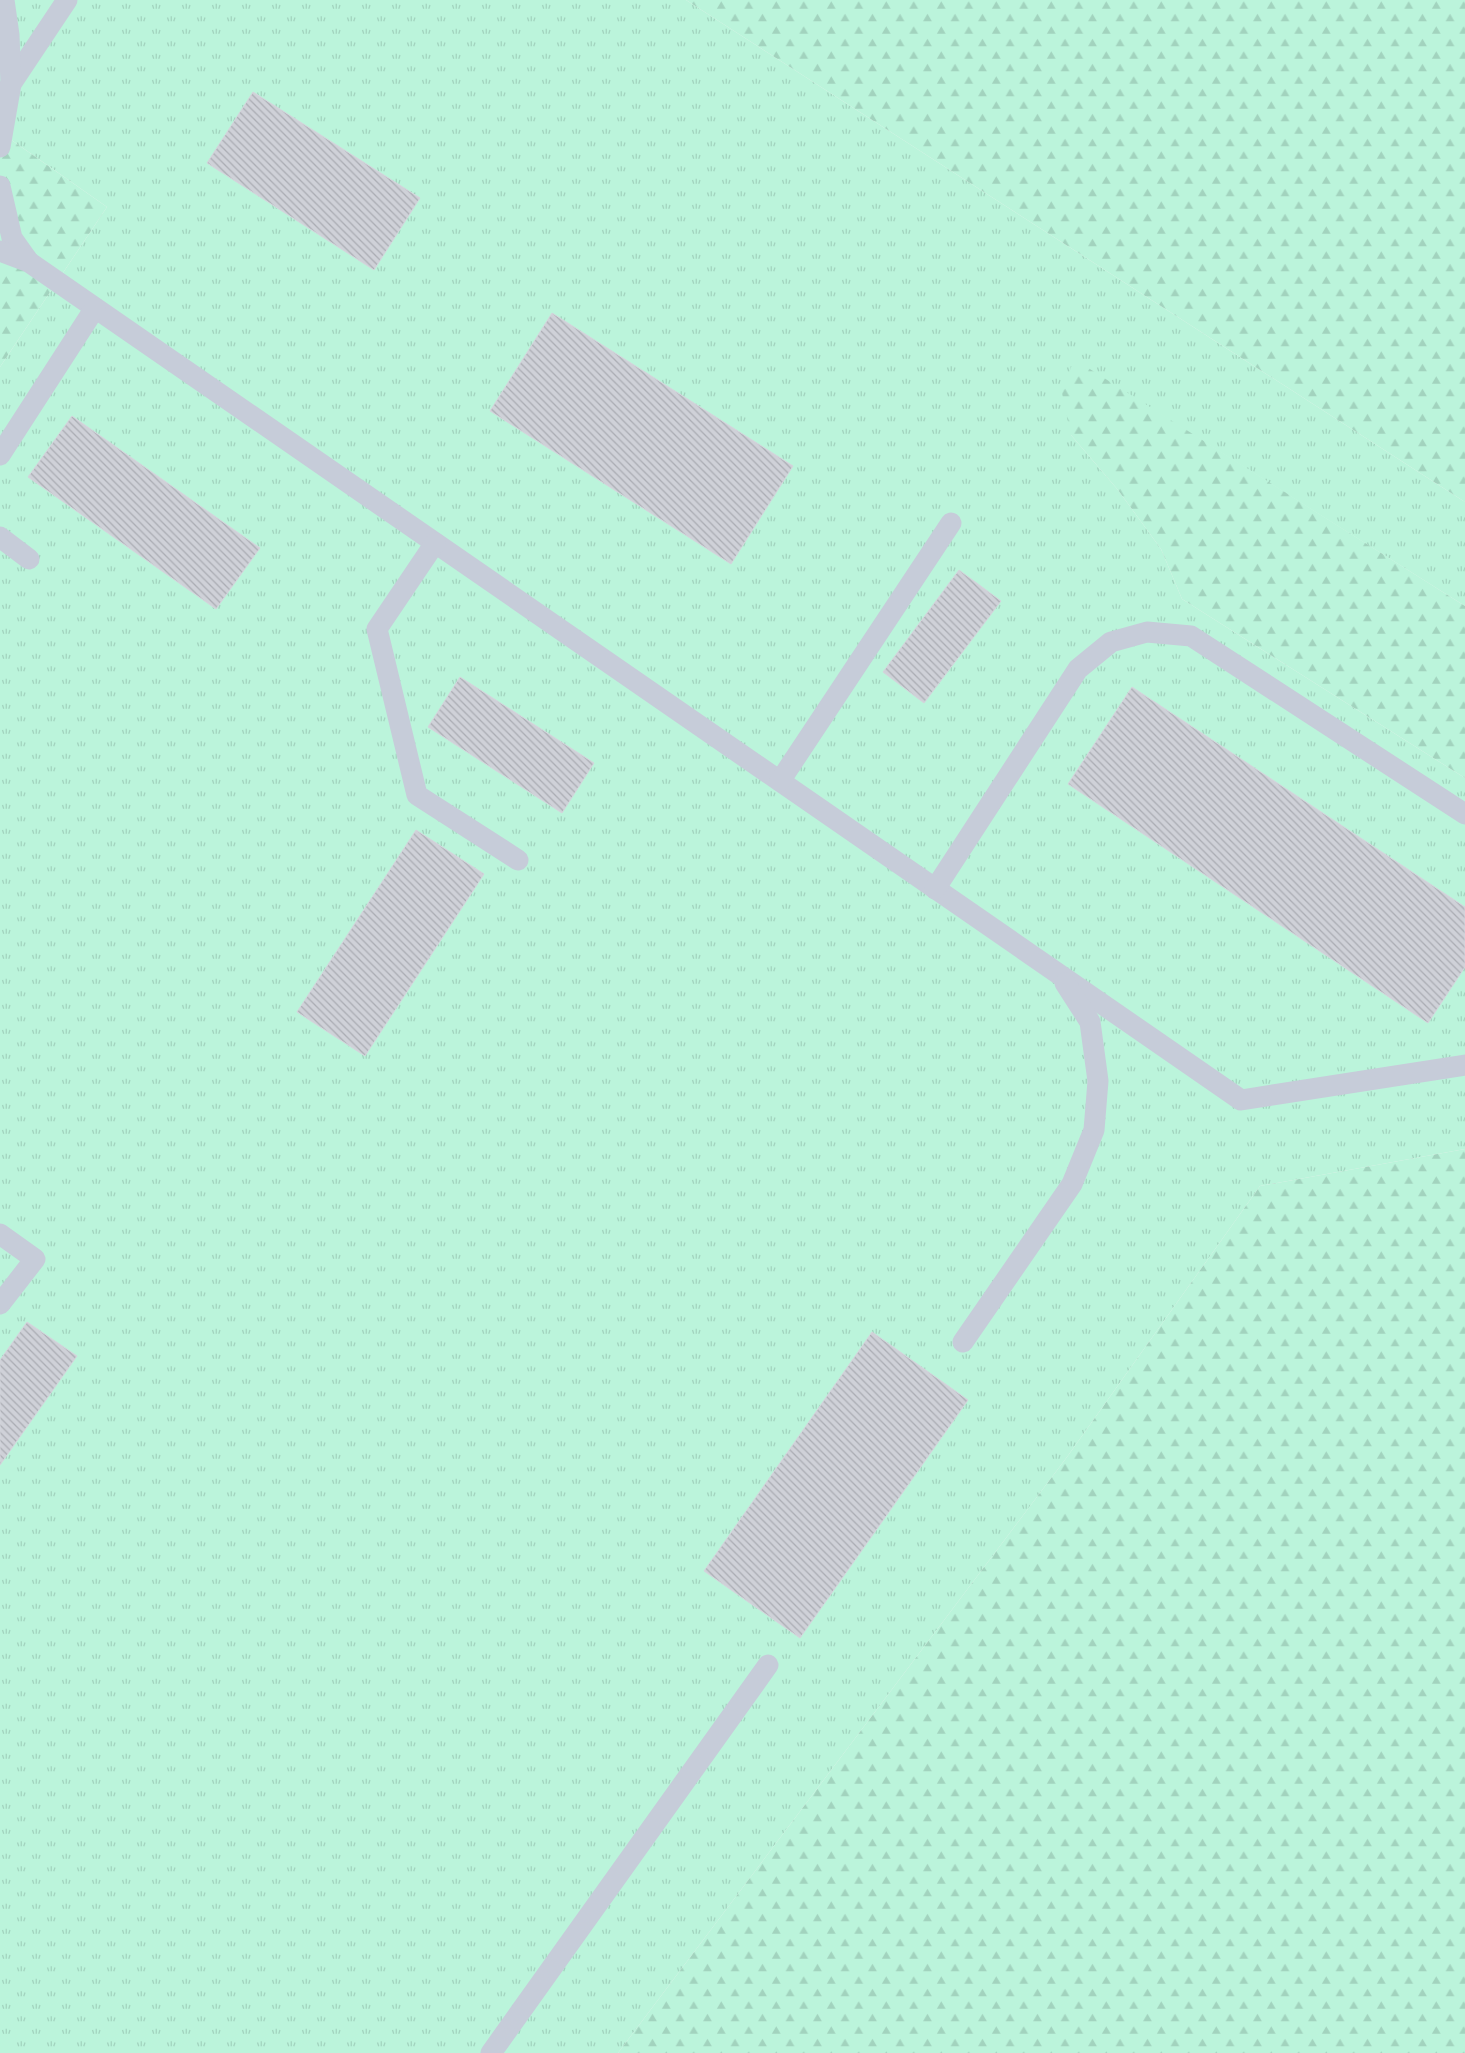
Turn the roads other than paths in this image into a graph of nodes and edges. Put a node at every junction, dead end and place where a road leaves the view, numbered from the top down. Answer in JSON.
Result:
{"nodes":[{"id":1,"x":4,"y":0,"type":"edge"},
{"id":2,"x":67,"y":0,"type":"edge"},
{"id":3,"x":5,"y":92,"type":"edge"},
{"id":4,"x":0,"y":146,"type":"edge"},
{"id":5,"x":0,"y":186,"type":"edge"},
{"id":6,"x":0,"y":251,"type":"edge"},
{"id":7,"x":29,"y":262,"type":"junction"},
{"id":8,"x":95,"y":308,"type":"junction"},
{"id":9,"x":0,"y":455,"type":"edge"},
{"id":10,"x":951,"y":523,"type":"dead end"},
{"id":11,"x":0,"y":536,"type":"edge"},
{"id":12,"x":435,"y":543,"type":"junction"},
{"id":13,"x":29,"y":560,"type":"dead end"},
{"id":14,"x":780,"y":781,"type":"junction"},
{"id":15,"x":1465,"y":814,"type":"edge"},
{"id":16,"x":518,"y":860,"type":"dead end"},
{"id":17,"x":935,"y":889,"type":"junction"},
{"id":18,"x":1059,"y":974,"type":"junction"},
{"id":19,"x":1465,"y":1065,"type":"edge"},
{"id":20,"x":0,"y":1234,"type":"edge"},
{"id":21,"x":0,"y":1304,"type":"edge"},
{"id":22,"x":963,"y":1342,"type":"dead end"},
{"id":23,"x":768,"y":1665,"type":"dead end"},
{"id":24,"x":491,"y":2053,"type":"edge"}],
"edges":[{"from":1,"to":3,"type":"lane"},
{"from":2,"to":3,"type":"lane"},
{"from":3,"to":4,"type":"lane"},
{"from":5,"to":7,"type":"lane"},
{"from":6,"to":7,"type":"lane"},
{"from":7,"to":8,"type":"lane"},
{"from":8,"to":9,"type":"lane"},
{"from":8,"to":12,"type":"lane"},
{"from":10,"to":14,"type":"lane"},
{"from":11,"to":13,"type":"lane"},
{"from":12,"to":14,"type":"lane"},
{"from":12,"to":16,"type":"lane"},
{"from":14,"to":17,"type":"lane"},
{"from":15,"to":17,"type":"lane"},
{"from":17,"to":18,"type":"lane"},
{"from":18,"to":19,"type":"lane"},
{"from":18,"to":22,"type":"lane"},
{"from":20,"to":21,"type":"lane"},
{"from":23,"to":24,"type":"lane"}]}
